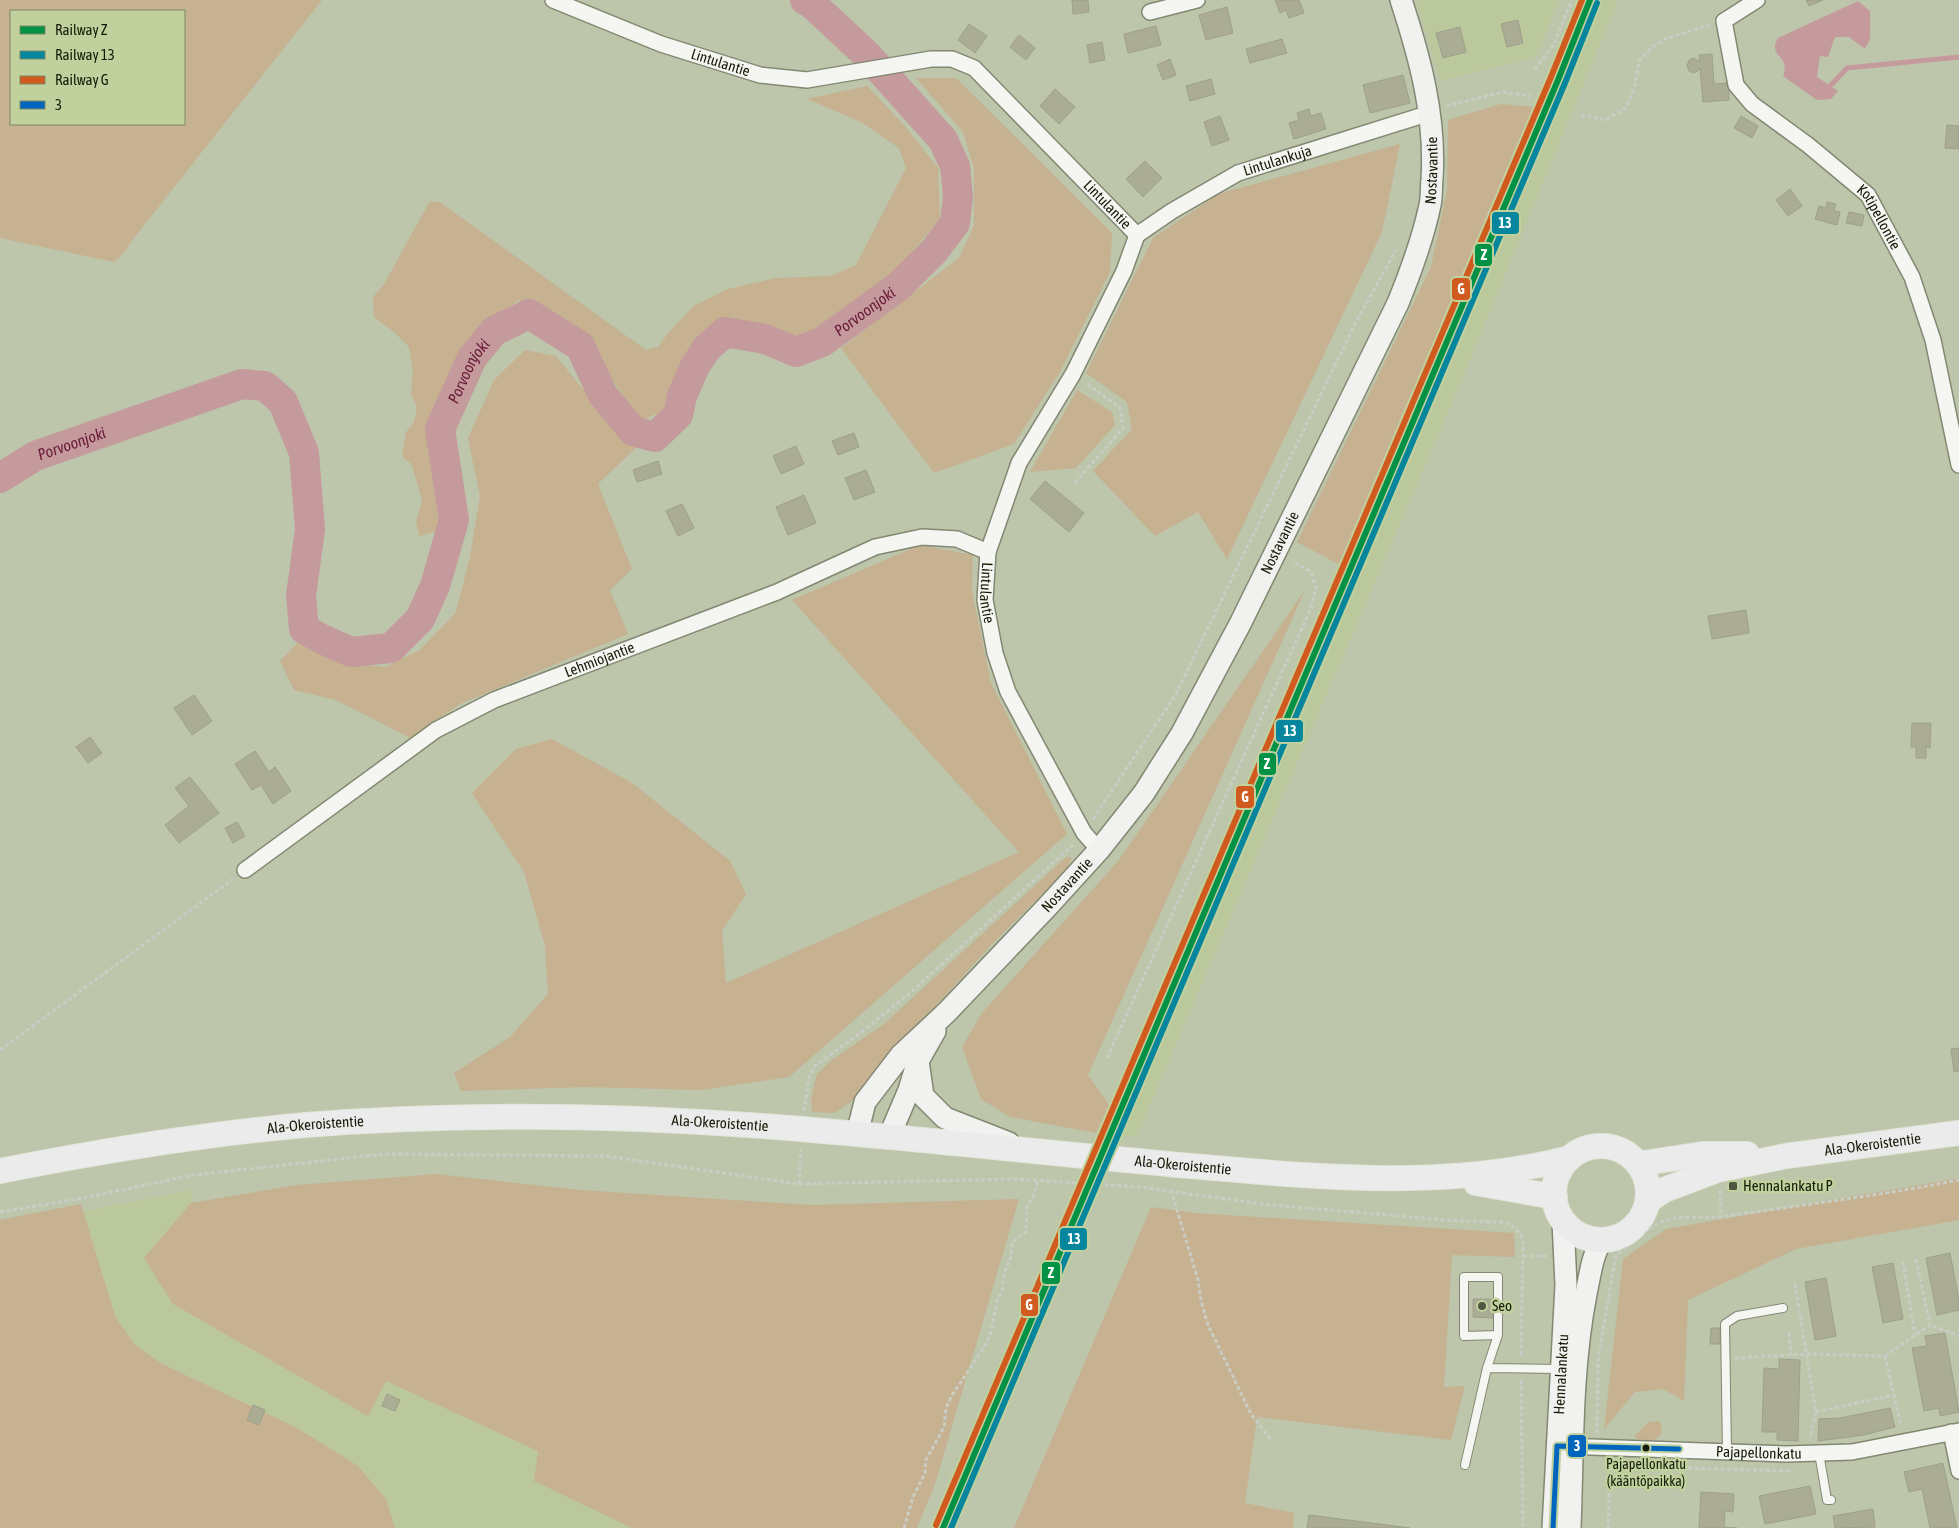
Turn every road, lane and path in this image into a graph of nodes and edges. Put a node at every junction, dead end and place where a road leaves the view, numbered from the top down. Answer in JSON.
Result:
{"nodes":[{"id":1,"x":553,"y":0,"type":"edge"},
{"id":2,"x":1197,"y":0,"type":"edge"},
{"id":3,"x":1401,"y":0,"type":"edge"},
{"id":4,"x":1572,"y":0,"type":"edge"},
{"id":5,"x":1757,"y":0,"type":"edge"},
{"id":6,"x":1150,"y":12,"type":"dead end"},
{"id":7,"x":1724,"y":21,"type":"junction"},
{"id":8,"x":1535,"y":68,"type":"dead end"},
{"id":9,"x":1531,"y":96,"type":"dead end"},
{"id":10,"x":1430,"y":113,"type":"junction"},
{"id":11,"x":1581,"y":115,"type":"dead end"},
{"id":12,"x":1137,"y":235,"type":"junction"},
{"id":13,"x":1400,"y":244,"type":"dead end"},
{"id":14,"x":1073,"y":374,"type":"junction"},
{"id":15,"x":1959,"y":465,"type":"edge"},
{"id":16,"x":1075,"y":483,"type":"dead end"},
{"id":17,"x":988,"y":552,"type":"junction"},
{"id":18,"x":1276,"y":552,"type":"junction"},
{"id":19,"x":1084,"y":832,"type":"junction"},
{"id":20,"x":1099,"y":850,"type":"junction"},
{"id":21,"x":246,"y":870,"type":"joint"},
{"id":22,"x":947,"y":1012,"type":"junction"},
{"id":23,"x":0,"y":1050,"type":"edge"},
{"id":24,"x":1107,"y":1058,"type":"dead end"},
{"id":25,"x":918,"y":1061,"type":"junction"},
{"id":26,"x":804,"y":1112,"type":"dead end"},
{"id":27,"x":1959,"y":1133,"type":"edge"},
{"id":28,"x":856,"y":1134,"type":"junction"},
{"id":29,"x":889,"y":1137,"type":"junction"},
{"id":30,"x":801,"y":1148,"type":"dead end"},
{"id":31,"x":1029,"y":1149,"type":"junction"},
{"id":32,"x":1786,"y":1156,"type":"junction"},
{"id":33,"x":1570,"y":1158,"type":"junction"},
{"id":34,"x":1638,"y":1164,"type":"junction"},
{"id":35,"x":0,"y":1171,"type":"edge"},
{"id":36,"x":1442,"y":1178,"type":"junction"},
{"id":37,"x":1038,"y":1180,"type":"junction"},
{"id":38,"x":1959,"y":1180,"type":"edge"},
{"id":39,"x":799,"y":1184,"type":"junction"},
{"id":40,"x":1720,"y":1187,"type":"dead end"},
{"id":41,"x":1171,"y":1190,"type":"junction"},
{"id":42,"x":1554,"y":1197,"type":"junction"},
{"id":43,"x":1648,"y":1201,"type":"junction"},
{"id":44,"x":0,"y":1212,"type":"edge"},
{"id":45,"x":1720,"y":1217,"type":"junction"},
{"id":46,"x":1563,"y":1220,"type":"junction"},
{"id":47,"x":1602,"y":1239,"type":"junction"},
{"id":48,"x":1916,"y":1259,"type":"dead end"},
{"id":49,"x":1903,"y":1262,"type":"dead end"},
{"id":50,"x":1795,"y":1284,"type":"dead end"},
{"id":51,"x":1783,"y":1308,"type":"dead end"},
{"id":52,"x":1930,"y":1325,"type":"junction"},
{"id":53,"x":1789,"y":1333,"type":"dead end"},
{"id":54,"x":1915,"y":1335,"type":"junction"},
{"id":55,"x":1498,"y":1336,"type":"junction"},
{"id":56,"x":1959,"y":1336,"type":"edge"},
{"id":57,"x":1808,"y":1354,"type":"junction"},
{"id":58,"x":1791,"y":1355,"type":"junction"},
{"id":59,"x":1885,"y":1356,"type":"junction"},
{"id":60,"x":1724,"y":1359,"type":"junction"},
{"id":61,"x":1487,"y":1368,"type":"junction"},
{"id":62,"x":1521,"y":1368,"type":"junction"},
{"id":63,"x":1569,"y":1369,"type":"junction"},
{"id":64,"x":1894,"y":1395,"type":"junction"},
{"id":65,"x":1816,"y":1412,"type":"junction"},
{"id":66,"x":1955,"y":1432,"type":"edge"},
{"id":67,"x":1272,"y":1441,"type":"dead end"},
{"id":68,"x":1904,"y":1442,"type":"junction"},
{"id":69,"x":1565,"y":1446,"type":"junction"},
{"id":70,"x":1597,"y":1446,"type":"junction"},
{"id":71,"x":1727,"y":1452,"type":"junction"},
{"id":72,"x":1813,"y":1453,"type":"junction"},
{"id":73,"x":1465,"y":1465,"type":"dead end"},
{"id":74,"x":1959,"y":1471,"type":"edge"},
{"id":75,"x":1831,"y":1500,"type":"dead end"},
{"id":76,"x":904,"y":1528,"type":"edge"},
{"id":77,"x":1523,"y":1528,"type":"edge"},
{"id":78,"x":1553,"y":1528,"type":"edge"},
{"id":79,"x":1570,"y":1528,"type":"edge"},
{"id":80,"x":1608,"y":1528,"type":"edge"}],
"edges":[{"from":1,"to":12,"type":"street","name":"Lintulantie"},
{"from":2,"to":6,"type":"street"},
{"from":3,"to":10,"type":"street","name":"Nostavantie"},
{"from":4,"to":8,"type":"path"},
{"from":5,"to":7,"type":"street"},
{"from":7,"to":11,"type":"path"},
{"from":7,"to":15,"type":"street","name":"Kotipellontie"},
{"from":9,"to":10,"type":"path"},
{"from":10,"to":12,"type":"street","name":"Lintulankuja"},
{"from":10,"to":18,"type":"street","name":"Nostavantie"},
{"from":12,"to":14,"type":"street","name":"Lintulantie"},
{"from":13,"to":19,"type":"path"},
{"from":14,"to":16,"type":"path"},
{"from":14,"to":17,"type":"street","name":"Lintulantie"},
{"from":17,"to":19,"type":"street","name":"Lintulantie"},
{"from":17,"to":21,"type":"street","name":"Lehmiojantie"},
{"from":18,"to":20,"type":"street","name":"Nostavantie"},
{"from":18,"to":24,"type":"path"},
{"from":19,"to":20,"type":"street","name":"Lintulantie"},
{"from":19,"to":26,"type":"path"},
{"from":20,"to":22,"type":"street","name":"Nostavantie"},
{"from":21,"to":23,"type":"path"},
{"from":22,"to":25,"type":"street","name":"Nostavantie"},
{"from":22,"to":28,"type":"street","name":"Nostavantie"},
{"from":25,"to":29,"type":"street","name":"Nostavantie"},
{"from":25,"to":31,"type":"street"},
{"from":27,"to":32,"type":"main road","name":"Ala-Okeroistentie"},
{"from":28,"to":29,"type":"main road","name":"Ala-Okeroistentie"},
{"from":28,"to":35,"type":"main road","name":"Ala-Okeroistentie"},
{"from":29,"to":31,"type":"main road","name":"Ala-Okeroistentie"},
{"from":30,"to":39,"type":"path"},
{"from":31,"to":36,"type":"main road","name":"Ala-Okeroistentie"},
{"from":32,"to":34,"type":"main road","name":"Ala-Okeroistentie"},
{"from":32,"to":43,"type":"main road","name":"Ala-Okeroistentie"},
{"from":33,"to":34,"type":"main road"},
{"from":33,"to":36,"type":"main road","name":"Ala-Okeroistentie"},
{"from":33,"to":42,"type":"main road"},
{"from":34,"to":43,"type":"main road"},
{"from":36,"to":42,"type":"main road","name":"Ala-Okeroistentie"},
{"from":37,"to":39,"type":"path"},
{"from":37,"to":41,"type":"path"},
{"from":37,"to":76,"type":"path"},
{"from":38,"to":45,"type":"path"},
{"from":39,"to":44,"type":"path"},
{"from":40,"to":45,"type":"path"},
{"from":41,"to":62,"type":"path"},
{"from":41,"to":67,"type":"path"},
{"from":42,"to":46,"type":"main road"},
{"from":43,"to":47,"type":"main road"},
{"from":45,"to":70,"type":"path"},
{"from":46,"to":47,"type":"main road"},
{"from":46,"to":63,"type":"street","name":"Hennalankatu"},
{"from":47,"to":63,"type":"street","name":"Hennalankatu"},
{"from":48,"to":52,"type":"path"},
{"from":49,"to":54,"type":"path"},
{"from":50,"to":57,"type":"path"},
{"from":51,"to":60,"type":"lane"},
{"from":52,"to":54,"type":"path"},
{"from":52,"to":56,"type":"path"},
{"from":53,"to":58,"type":"path"},
{"from":54,"to":59,"type":"path"},
{"from":55,"to":55,"type":"lane"},
{"from":55,"to":61,"type":"lane"},
{"from":57,"to":58,"type":"path"},
{"from":57,"to":59,"type":"path"},
{"from":57,"to":65,"type":"path"},
{"from":58,"to":60,"type":"path"},
{"from":59,"to":64,"type":"path"},
{"from":60,"to":71,"type":"lane"},
{"from":61,"to":62,"type":"lane"},
{"from":61,"to":73,"type":"lane"},
{"from":62,"to":63,"type":"lane"},
{"from":62,"to":77,"type":"path"},
{"from":63,"to":69,"type":"street","name":"Hennalankatu"},
{"from":64,"to":65,"type":"path"},
{"from":64,"to":68,"type":"path"},
{"from":65,"to":72,"type":"path"},
{"from":66,"to":68,"type":"street","name":"Pajapellonkatu"},
{"from":66,"to":74,"type":"street"},
{"from":68,"to":72,"type":"street","name":"Pajapellonkatu"},
{"from":69,"to":70,"type":"street","name":"Pajapellonkatu"},
{"from":69,"to":78,"type":"street","name":"Hennalankatu"},
{"from":69,"to":79,"type":"street","name":"Hennalankatu"},
{"from":70,"to":71,"type":"street","name":"Pajapellonkatu"},
{"from":70,"to":80,"type":"path"},
{"from":71,"to":72,"type":"street","name":"Pajapellonkatu"},
{"from":72,"to":75,"type":"lane"}]}
